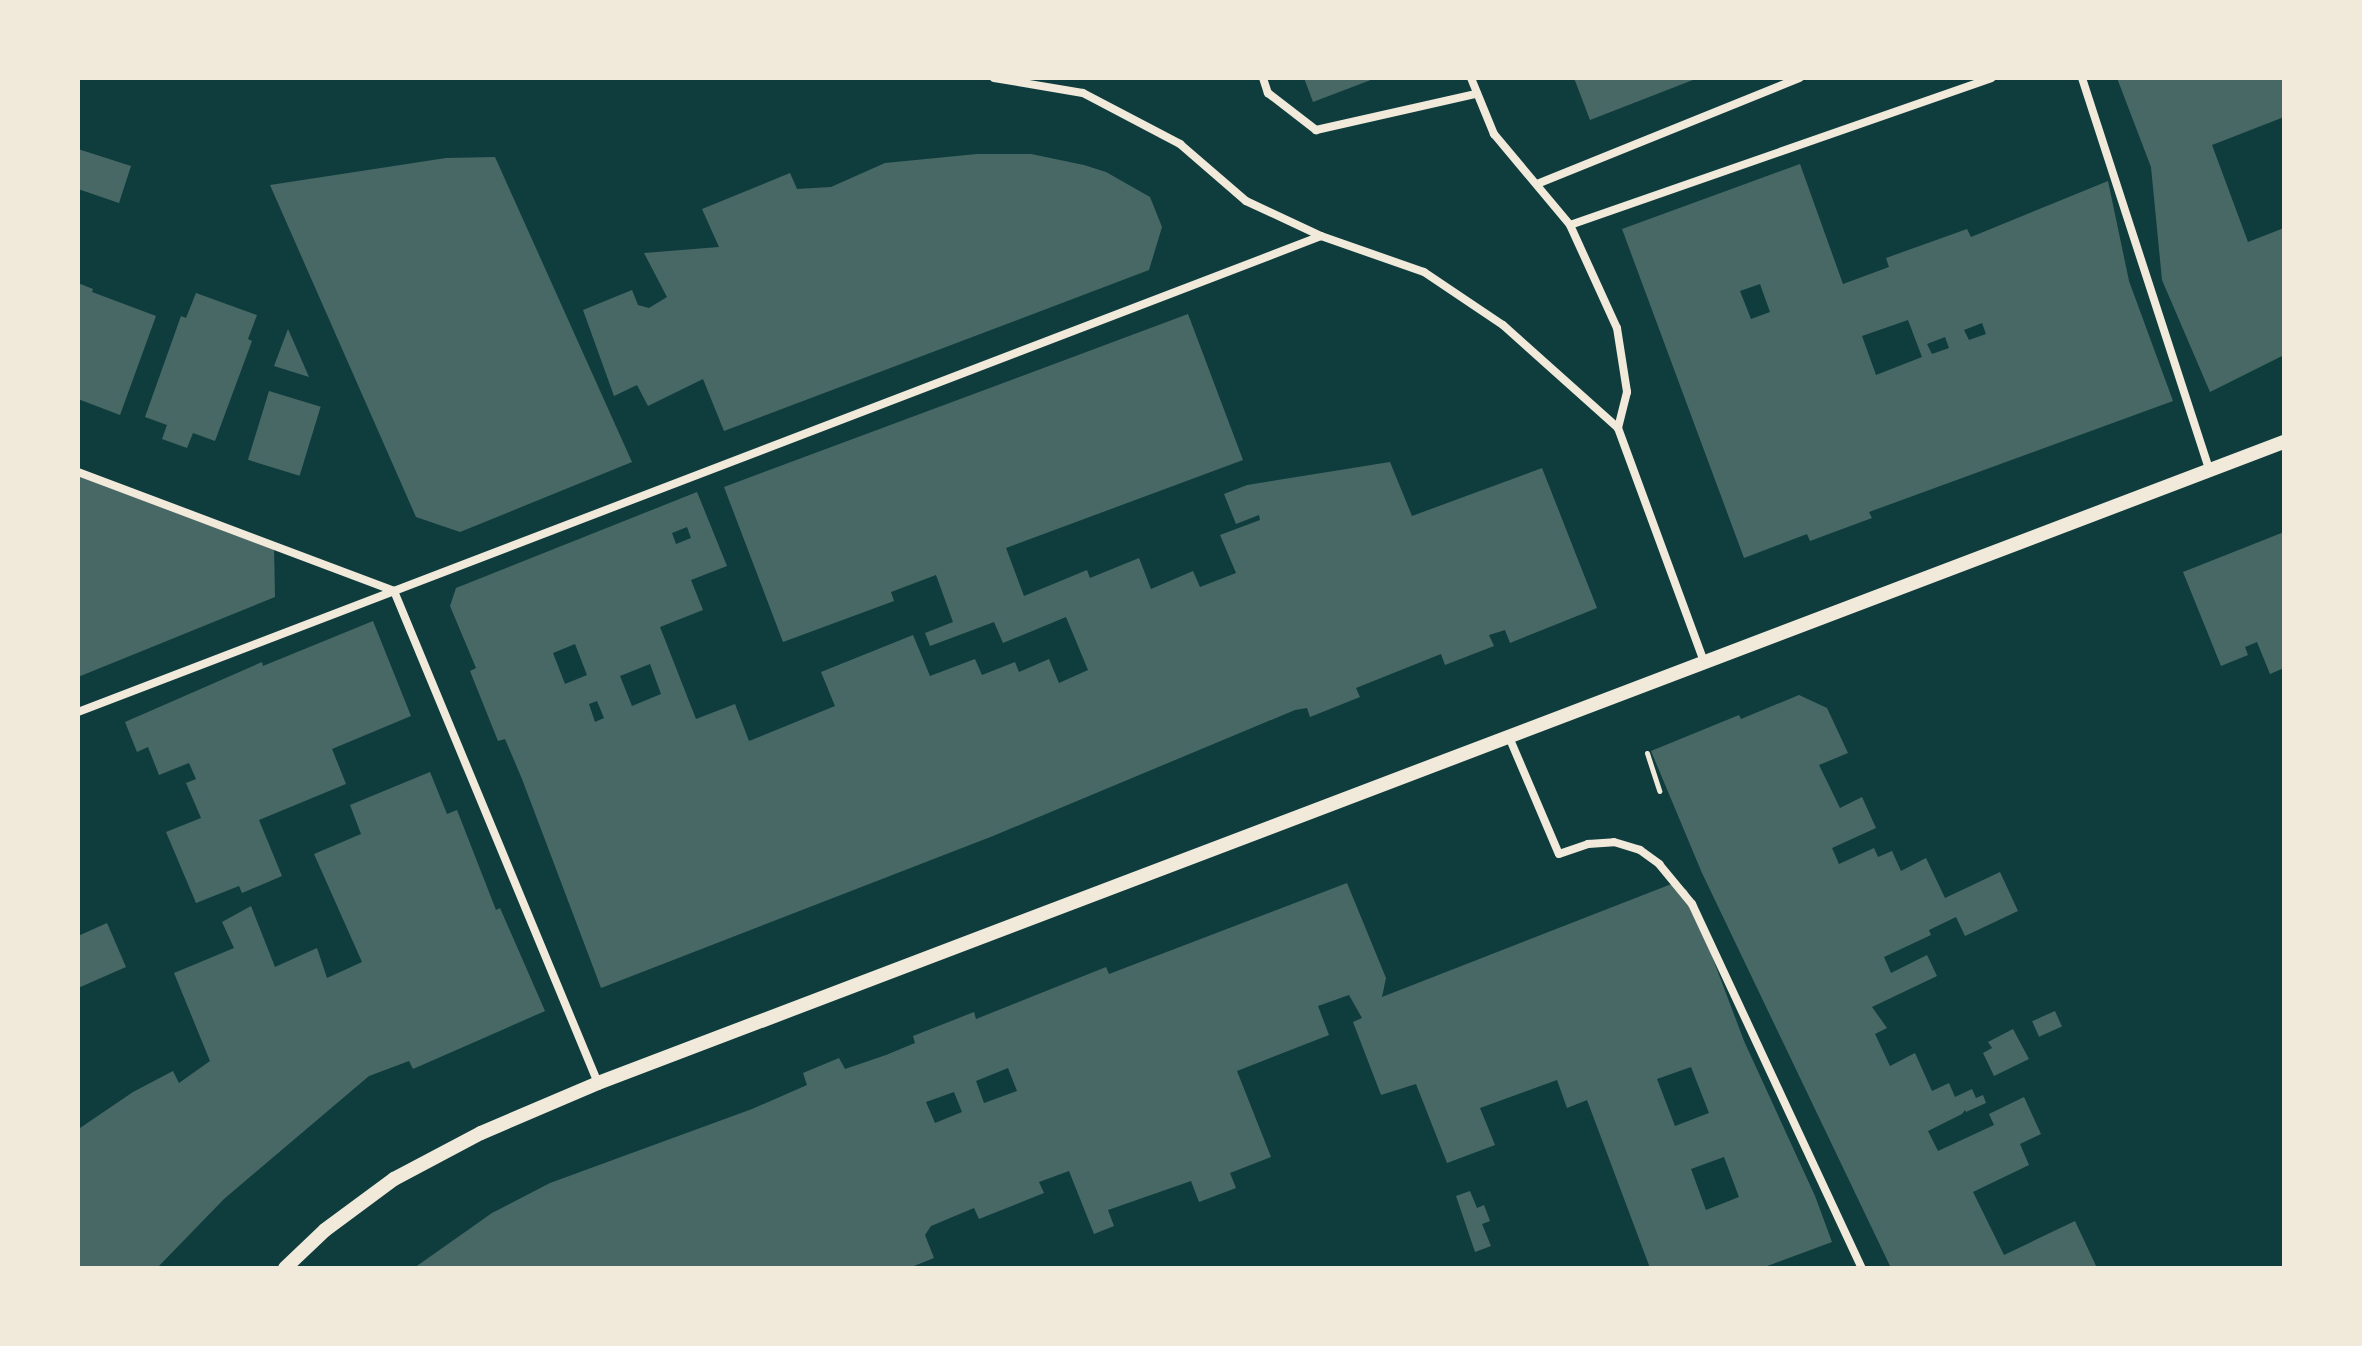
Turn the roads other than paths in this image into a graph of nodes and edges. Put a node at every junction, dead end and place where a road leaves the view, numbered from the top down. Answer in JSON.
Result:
{"nodes":[{"id":1,"x":994,"y":78,"type":"edge"},
{"id":2,"x":1263,"y":78,"type":"edge"},
{"id":3,"x":1471,"y":78,"type":"edge"},
{"id":4,"x":1799,"y":78,"type":"edge"},
{"id":5,"x":1991,"y":78,"type":"edge"},
{"id":6,"x":2082,"y":78,"type":"edge"},
{"id":7,"x":1476,"y":94,"type":"junction"},
{"id":8,"x":1537,"y":184,"type":"junction"},
{"id":9,"x":1570,"y":225,"type":"junction"},
{"id":10,"x":1321,"y":236,"type":"junction"},
{"id":11,"x":1618,"y":428,"type":"junction"},
{"id":12,"x":2284,"y":442,"type":"edge"},
{"id":13,"x":2209,"y":470,"type":"junction"},
{"id":14,"x":78,"y":472,"type":"edge"},
{"id":15,"x":394,"y":591,"type":"junction"},
{"id":16,"x":1704,"y":662,"type":"junction"},
{"id":17,"x":78,"y":712,"type":"edge"},
{"id":18,"x":1509,"y":737,"type":"junction"},
{"id":19,"x":598,"y":1083,"type":"junction"},
{"id":20,"x":285,"y":1268,"type":"edge"},
{"id":21,"x":1862,"y":1268,"type":"edge"}],
"edges":[{"from":1,"to":10,"type":"street"},
{"from":2,"to":7,"type":"street"},
{"from":3,"to":7,"type":"street"},
{"from":4,"to":8,"type":"street"},
{"from":5,"to":9,"type":"street"},
{"from":6,"to":13,"type":"street"},
{"from":7,"to":8,"type":"street"},
{"from":8,"to":9,"type":"street"},
{"from":9,"to":11,"type":"street"},
{"from":10,"to":11,"type":"street"},
{"from":10,"to":15,"type":"street"},
{"from":11,"to":16,"type":"street"},
{"from":12,"to":13,"type":"street"},
{"from":13,"to":16,"type":"street"},
{"from":14,"to":15,"type":"street"},
{"from":15,"to":17,"type":"street"},
{"from":15,"to":19,"type":"street"},
{"from":16,"to":18,"type":"street"},
{"from":18,"to":19,"type":"street"},
{"from":18,"to":21,"type":"street"},
{"from":19,"to":20,"type":"street"}]}
